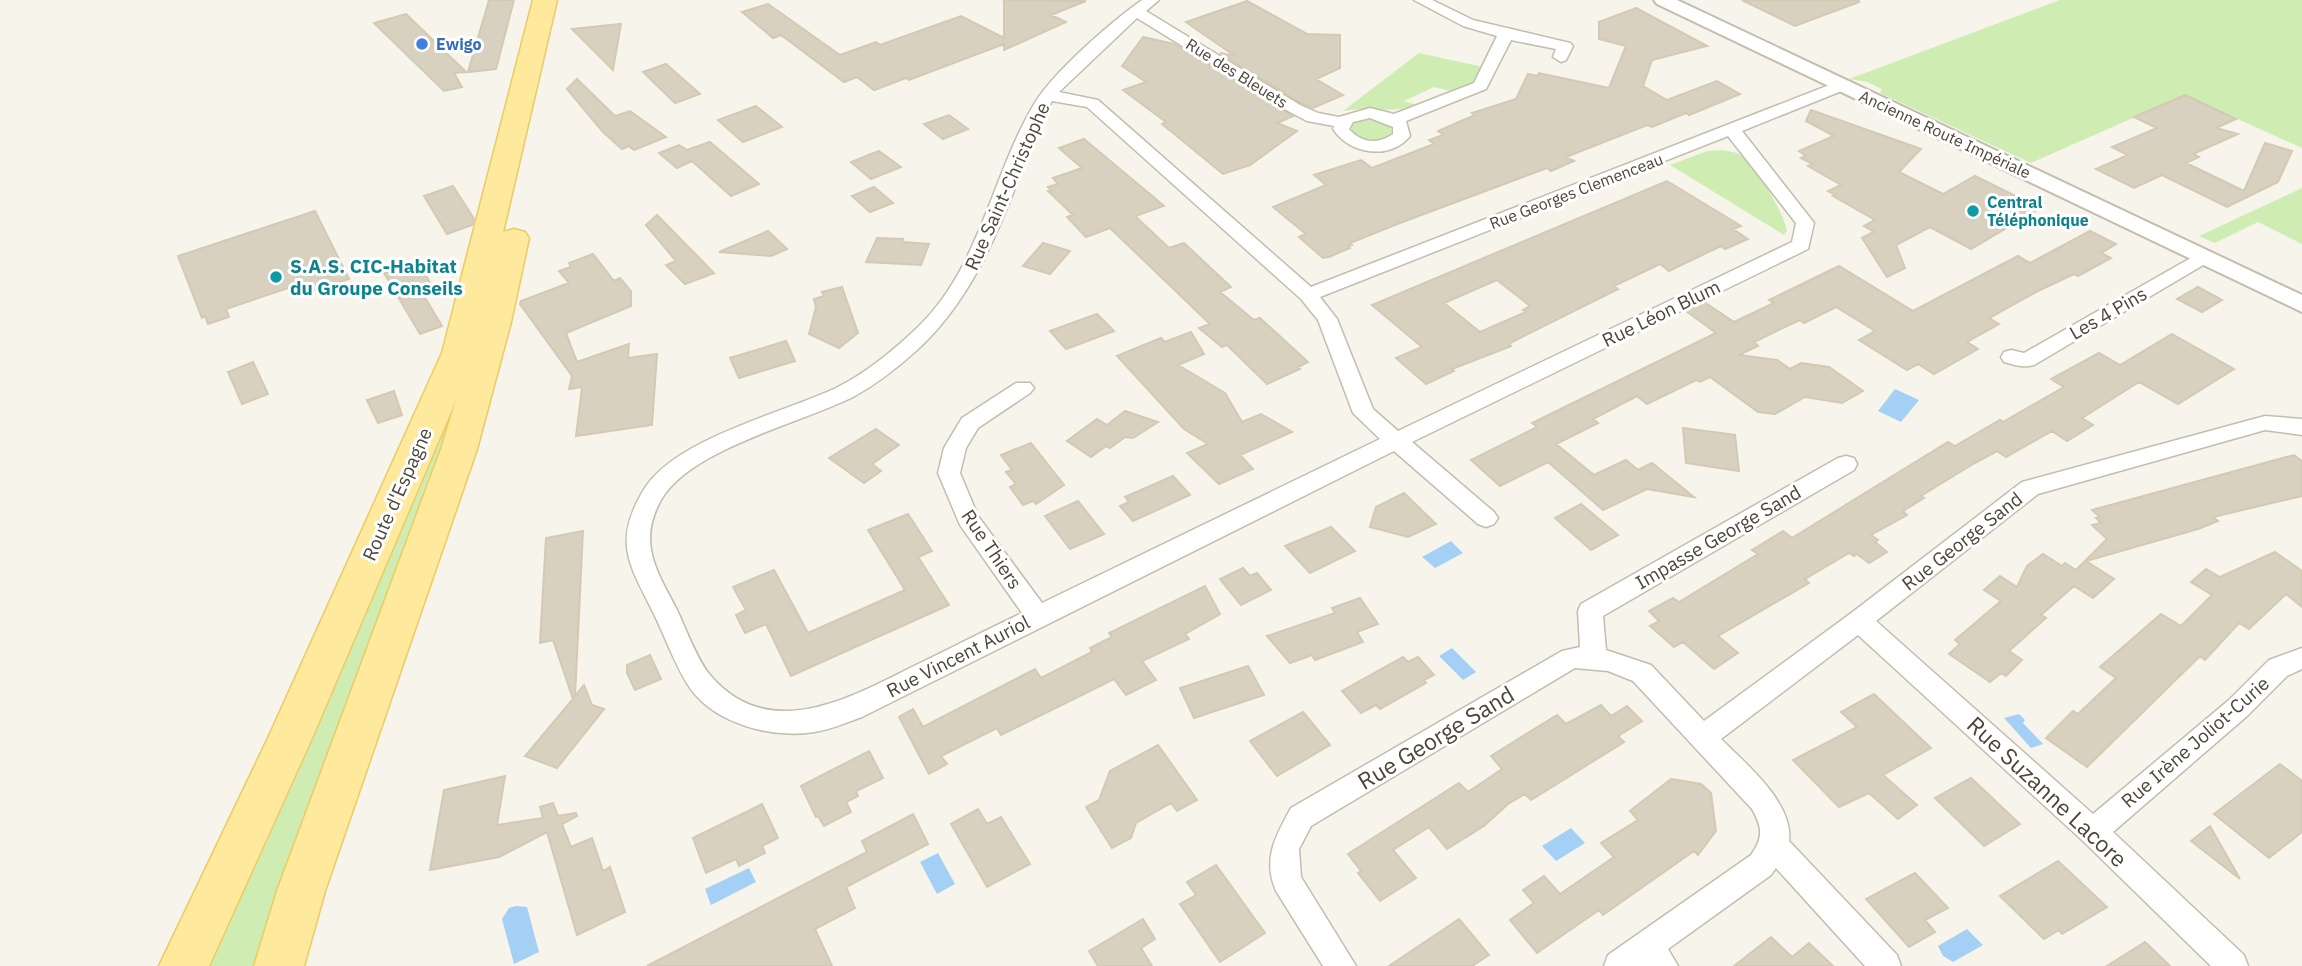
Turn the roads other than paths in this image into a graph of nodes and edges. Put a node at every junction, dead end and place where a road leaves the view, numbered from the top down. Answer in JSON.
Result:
{"nodes":[{"id":1,"x":545,"y":0,"type":"edge"},
{"id":2,"x":566,"y":0,"type":"edge"},
{"id":3,"x":1421,"y":0,"type":"edge"},
{"id":4,"x":1457,"y":0,"type":"edge"},
{"id":5,"x":1663,"y":0,"type":"edge"},
{"id":6,"x":1144,"y":5,"type":"edge"},
{"id":7,"x":1439,"y":9,"type":"junction"},
{"id":8,"x":1506,"y":34,"type":"junction"},
{"id":9,"x":1561,"y":57,"type":"dead end"},
{"id":10,"x":1843,"y":85,"type":"junction"},
{"id":11,"x":1048,"y":95,"type":"junction"},
{"id":12,"x":1394,"y":120,"type":"junction"},
{"id":13,"x":1342,"y":124,"type":"junction"},
{"id":14,"x":1733,"y":131,"type":"junction"},
{"id":15,"x":2203,"y":257,"type":"junction"},
{"id":16,"x":1308,"y":295,"type":"junction"},
{"id":17,"x":2302,"y":304,"type":"edge"},
{"id":18,"x":2011,"y":357,"type":"dead end"},
{"id":19,"x":1023,"y":388,"type":"dead end"},
{"id":20,"x":2302,"y":427,"type":"edge"},
{"id":21,"x":1396,"y":441,"type":"junction"},
{"id":22,"x":1846,"y":464,"type":"dead end"},
{"id":23,"x":650,"y":497,"type":"joint"},
{"id":24,"x":1486,"y":518,"type":"dead end"},
{"id":25,"x":1038,"y":615,"type":"junction"},
{"id":26,"x":1859,"y":621,"type":"junction"},
{"id":27,"x":1594,"y":656,"type":"junction"},
{"id":28,"x":2302,"y":658,"type":"edge"},
{"id":29,"x":1703,"y":737,"type":"junction"},
{"id":30,"x":2093,"y":832,"type":"junction"},
{"id":31,"x":1775,"y":846,"type":"junction"},
{"id":32,"x":1654,"y":957,"type":"edge"},
{"id":33,"x":1336,"y":964,"type":"edge"},
{"id":34,"x":184,"y":966,"type":"edge"},
{"id":35,"x":279,"y":966,"type":"edge"},
{"id":36,"x":1619,"y":966,"type":"edge"},
{"id":37,"x":1885,"y":966,"type":"edge"},
{"id":38,"x":2233,"y":966,"type":"edge"}],
"edges":[{"from":1,"to":34,"type":"main road","name":"Route d'Espagne"},
{"from":2,"to":35,"type":"main road","name":"Route d'Espagne"},
{"from":3,"to":7,"type":"street"},
{"from":4,"to":7,"type":"street"},
{"from":5,"to":10,"type":"street","name":"Ancienne Route Impériale"},
{"from":6,"to":11,"type":"street","name":"Rue Saint-Christophe"},
{"from":6,"to":13,"type":"street","name":"Rue des Bleuets"},
{"from":7,"to":8,"type":"street"},
{"from":8,"to":9,"type":"street"},
{"from":8,"to":12,"type":"street"},
{"from":10,"to":14,"type":"street","name":"Rue Georges Clemenceau"},
{"from":10,"to":15,"type":"street","name":"Ancienne Route Impériale"},
{"from":11,"to":16,"type":"street"},
{"from":11,"to":23,"type":"street","name":"Rue Saint-Christophe"},
{"from":12,"to":13,"type":"street"},
{"from":12,"to":13,"type":"street"},
{"from":14,"to":16,"type":"street","name":"Rue Georges Clemenceau"},
{"from":14,"to":21,"type":"street","name":"Rue Léon Blum"},
{"from":15,"to":17,"type":"street","name":"Ancienne Route Impériale"},
{"from":15,"to":18,"type":"street","name":"Les 4 Pins"},
{"from":16,"to":21,"type":"street"},
{"from":19,"to":25,"type":"street","name":"Rue Thiers"},
{"from":20,"to":26,"type":"street","name":"Rue George Sand"},
{"from":21,"to":24,"type":"street"},
{"from":21,"to":25,"type":"street","name":"Rue Vincent Auriol"},
{"from":22,"to":27,"type":"street","name":"Impasse George Sand"},
{"from":23,"to":25,"type":"street","name":"Rue Vincent Auriol"},
{"from":26,"to":29,"type":"street","name":"Rue George Sand"},
{"from":26,"to":30,"type":"street","name":"Rue Suzanne Lacore"},
{"from":27,"to":29,"type":"street"},
{"from":27,"to":33,"type":"street","name":"Rue George Sand"},
{"from":28,"to":30,"type":"street","name":"Rue Irène Joliot-Curie"},
{"from":29,"to":31,"type":"street"},
{"from":30,"to":38,"type":"street","name":"Rue Suzanne Lacore"},
{"from":31,"to":32,"type":"street"},
{"from":31,"to":37,"type":"street"},
{"from":32,"to":36,"type":"street"}]}
